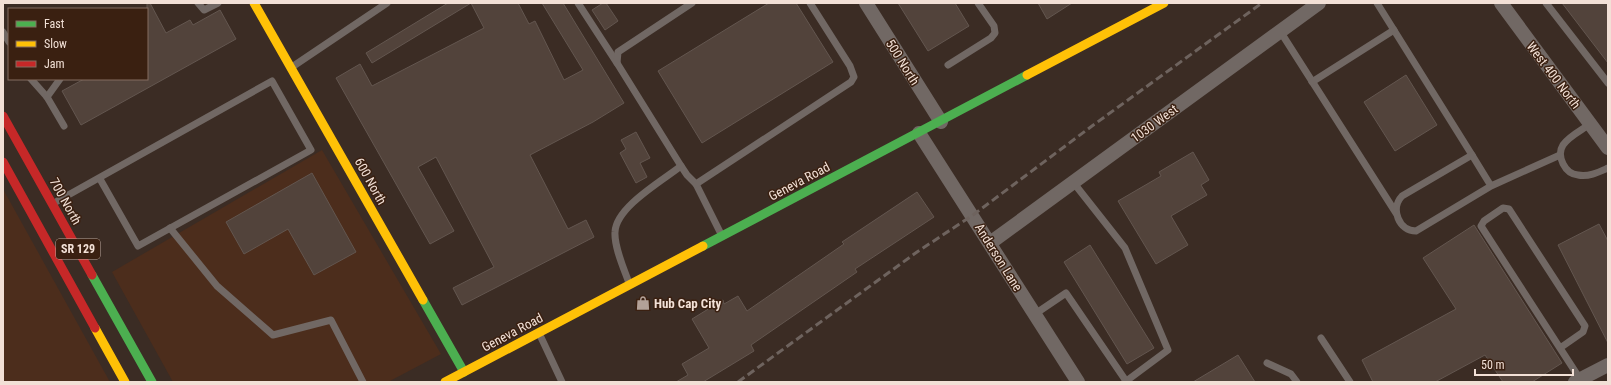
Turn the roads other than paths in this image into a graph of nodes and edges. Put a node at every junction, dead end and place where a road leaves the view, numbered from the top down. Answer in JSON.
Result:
{"nodes":[{"id":1,"x":198,"y":3,"type":"edge"},
{"id":2,"x":218,"y":3,"type":"edge"},
{"id":3,"x":254,"y":3,"type":"edge"},
{"id":4,"x":387,"y":3,"type":"edge"},
{"id":5,"x":578,"y":3,"type":"edge"},
{"id":6,"x":692,"y":3,"type":"edge"},
{"id":7,"x":810,"y":3,"type":"edge"},
{"id":8,"x":866,"y":3,"type":"edge"},
{"id":9,"x":978,"y":3,"type":"edge"},
{"id":10,"x":1164,"y":3,"type":"edge"},
{"id":11,"x":1318,"y":3,"type":"edge"},
{"id":12,"x":1377,"y":3,"type":"edge"},
{"id":13,"x":1501,"y":3,"type":"edge"},
{"id":14,"x":1546,"y":3,"type":"edge"},
{"id":15,"x":1394,"y":30,"type":"junction"},
{"id":16,"x":1280,"y":31,"type":"junction"},
{"id":17,"x":617,"y":63,"type":"junction"},
{"id":18,"x":948,"y":65,"type":"dead end"},
{"id":19,"x":291,"y":67,"type":"junction"},
{"id":20,"x":32,"y":80,"type":"edge"},
{"id":21,"x":59,"y":80,"type":"edge"},
{"id":22,"x":1312,"y":82,"type":"junction"},
{"id":23,"x":1608,"y":83,"type":"edge"},
{"id":24,"x":47,"y":97,"type":"junction"},
{"id":25,"x":3,"y":116,"type":"edge"},
{"id":26,"x":941,"y":122,"type":"junction"},
{"id":27,"x":1590,"y":124,"type":"junction"},
{"id":28,"x":64,"y":126,"type":"dead end"},
{"id":29,"x":919,"y":133,"type":"junction"},
{"id":30,"x":1608,"y":148,"type":"edge"},
{"id":31,"x":1472,"y":155,"type":"junction"},
{"id":32,"x":1560,"y":155,"type":"junction"},
{"id":33,"x":3,"y":162,"type":"edge"},
{"id":34,"x":681,"y":166,"type":"junction"},
{"id":35,"x":1608,"y":168,"type":"edge"},
{"id":36,"x":100,"y":179,"type":"junction"},
{"id":37,"x":1073,"y":182,"type":"junction"},
{"id":38,"x":696,"y":184,"type":"junction"},
{"id":39,"x":1491,"y":186,"type":"junction"},
{"id":40,"x":53,"y":204,"type":"junction"},
{"id":41,"x":1396,"y":213,"type":"junction"},
{"id":42,"x":170,"y":228,"type":"junction"},
{"id":43,"x":722,"y":236,"type":"junction"},
{"id":44,"x":990,"y":243,"type":"junction"},
{"id":45,"x":629,"y":285,"type":"junction"},
{"id":46,"x":1035,"y":314,"type":"junction"},
{"id":47,"x":539,"y":332,"type":"junction"},
{"id":48,"x":1321,"y":338,"type":"dead end"},
{"id":49,"x":1560,"y":348,"type":"junction"},
{"id":50,"x":1267,"y":363,"type":"dead end"},
{"id":51,"x":1608,"y":365,"type":"edge"},
{"id":52,"x":466,"y":375,"type":"junction"},
{"id":53,"x":1577,"y":381,"type":"edge"},
{"id":54,"x":125,"y":382,"type":"edge"},
{"id":55,"x":152,"y":382,"type":"edge"},
{"id":56,"x":363,"y":382,"type":"edge"},
{"id":57,"x":445,"y":382,"type":"edge"},
{"id":58,"x":562,"y":382,"type":"edge"},
{"id":59,"x":1078,"y":382,"type":"edge"},
{"id":60,"x":1126,"y":382,"type":"edge"},
{"id":61,"x":1298,"y":382,"type":"edge"},
{"id":62,"x":1350,"y":382,"type":"edge"}],
"edges":[{"from":1,"to":2,"type":"lane"},
{"from":3,"to":19,"type":"main road","name":"600 North"},
{"from":4,"to":19,"type":"lane"},
{"from":5,"to":17,"type":"lane"},
{"from":6,"to":17,"type":"lane"},
{"from":7,"to":38,"type":"lane"},
{"from":8,"to":26,"type":"street","name":"500 North"},
{"from":9,"to":18,"type":"lane"},
{"from":10,"to":26,"type":"main road","name":"Geneva Road"},
{"from":11,"to":16,"type":"street","name":"1030 West"},
{"from":12,"to":15,"type":"lane"},
{"from":13,"to":27,"type":"street","name":"West 400 North"},
{"from":14,"to":23,"type":"lane"},
{"from":15,"to":22,"type":"lane"},
{"from":15,"to":31,"type":"lane"},
{"from":16,"to":22,"type":"lane"},
{"from":16,"to":37,"type":"street","name":"1030 West"},
{"from":17,"to":34,"type":"lane"},
{"from":19,"to":52,"type":"main road","name":"600 North"},
{"from":20,"to":24,"type":"lane"},
{"from":21,"to":24,"type":"lane"},
{"from":22,"to":41,"type":"lane"},
{"from":24,"to":28,"type":"lane"},
{"from":25,"to":40,"type":"main road","name":"700 North","number":"SR 129"},
{"from":26,"to":29,"type":"main road","name":"Geneva Road"},
{"from":27,"to":30,"type":"street","name":"West 400 North"},
{"from":27,"to":32,"type":"lane"},
{"from":29,"to":43,"type":"main road","name":"Geneva Road"},
{"from":29,"to":44,"type":"street","name":"Anderson Lane"},
{"from":31,"to":39,"type":"lane"},
{"from":31,"to":41,"type":"lane"},
{"from":32,"to":35,"type":"lane"},
{"from":32,"to":39,"type":"lane"},
{"from":33,"to":54,"type":"main road","number":"SR 129"},
{"from":34,"to":38,"type":"lane"},
{"from":34,"to":45,"type":"lane"},
{"from":36,"to":40,"type":"lane"},
{"from":36,"to":42,"type":"lane"},
{"from":36,"to":42,"type":"lane"},
{"from":37,"to":44,"type":"street","name":"1030 West"},
{"from":37,"to":60,"type":"lane"},
{"from":38,"to":43,"type":"lane"},
{"from":39,"to":41,"type":"lane"},
{"from":40,"to":55,"type":"main road","name":"700 North","number":"SR 129"},
{"from":42,"to":56,"type":"lane"},
{"from":43,"to":45,"type":"main road","name":"Geneva Road"},
{"from":44,"to":46,"type":"street","name":"Anderson Lane"},
{"from":45,"to":47,"type":"main road","name":"Geneva Road"},
{"from":46,"to":59,"type":"street","name":"Anderson Lane"},
{"from":46,"to":60,"type":"lane"},
{"from":47,"to":52,"type":"main road","name":"Geneva Road"},
{"from":47,"to":58,"type":"lane"},
{"from":48,"to":62,"type":"lane"},
{"from":49,"to":49,"type":"lane"},
{"from":49,"to":53,"type":"lane"},
{"from":50,"to":61,"type":"lane"},
{"from":51,"to":53,"type":"street"},
{"from":52,"to":57,"type":"main road","name":"Geneva Road"}]}
